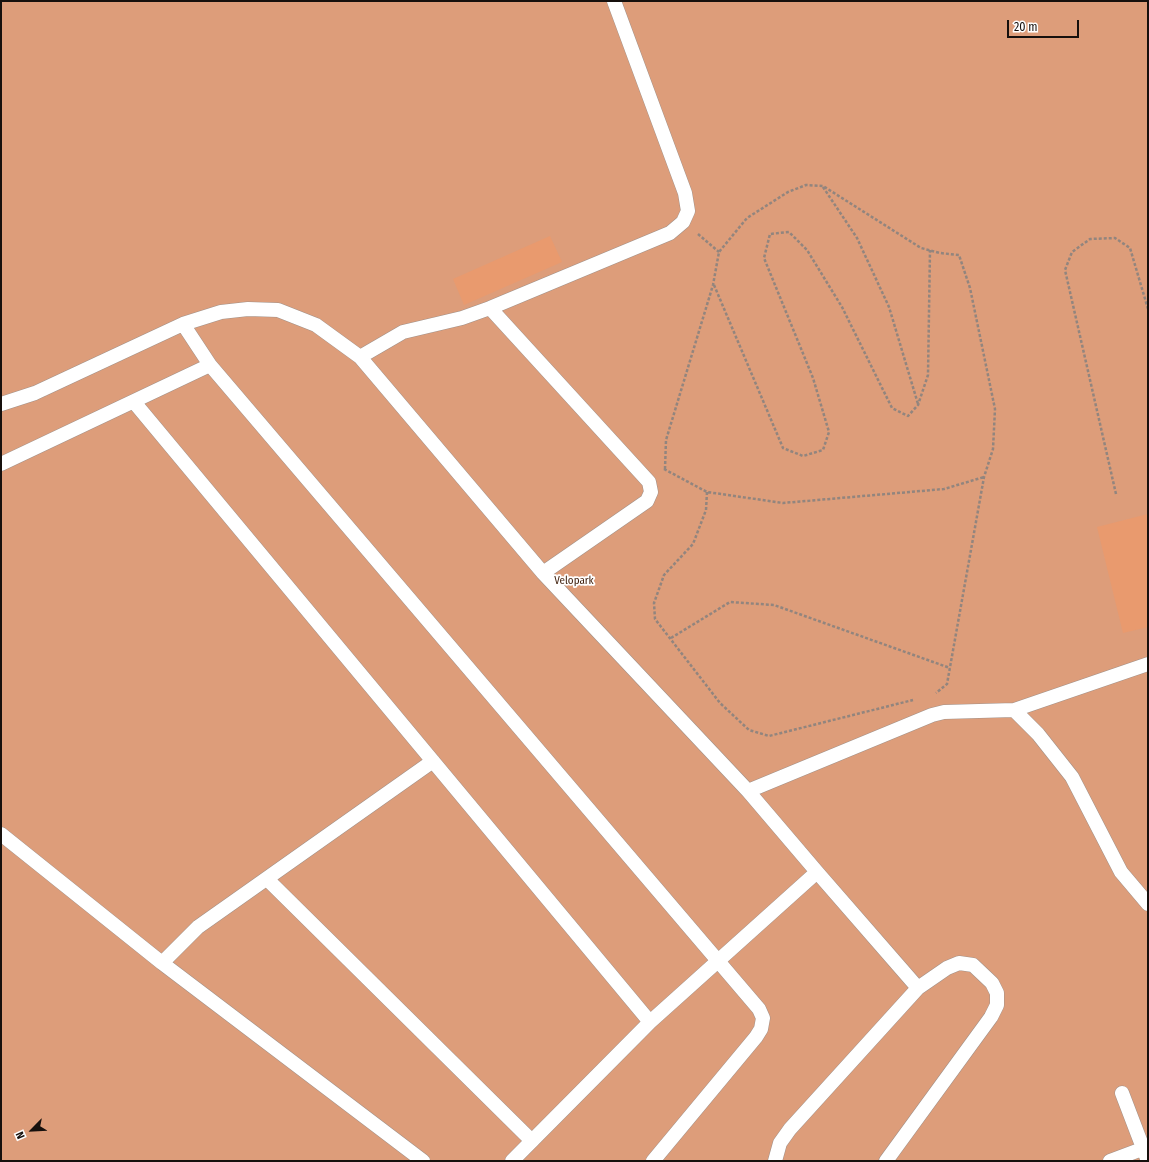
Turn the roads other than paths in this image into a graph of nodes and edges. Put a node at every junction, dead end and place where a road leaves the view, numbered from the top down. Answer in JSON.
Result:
{"nodes":[{"id":1,"x":614,"y":1,"type":"edge"},
{"id":2,"x":490,"y":308,"type":"junction"},
{"id":3,"x":183,"y":324,"type":"junction"},
{"id":4,"x":360,"y":356,"type":"junction"},
{"id":5,"x":210,"y":365,"type":"junction"},
{"id":6,"x":134,"y":402,"type":"junction"},
{"id":7,"x":1,"y":404,"type":"edge"},
{"id":8,"x":1,"y":464,"type":"edge"},
{"id":9,"x":543,"y":574,"type":"junction"},
{"id":10,"x":1148,"y":664,"type":"edge"},
{"id":11,"x":1014,"y":710,"type":"junction"},
{"id":12,"x":433,"y":761,"type":"junction"},
{"id":13,"x":748,"y":791,"type":"junction"},
{"id":14,"x":1,"y":834,"type":"edge"},
{"id":15,"x":817,"y":872,"type":"junction"},
{"id":16,"x":266,"y":879,"type":"junction"},
{"id":17,"x":1148,"y":904,"type":"edge"},
{"id":18,"x":717,"y":961,"type":"junction"},
{"id":19,"x":162,"y":963,"type":"junction"},
{"id":20,"x":918,"y":988,"type":"junction"},
{"id":21,"x":650,"y":1022,"type":"junction"},
{"id":22,"x":1122,"y":1092,"type":"dead end"},
{"id":23,"x":532,"y":1141,"type":"junction"},
{"id":24,"x":1145,"y":1155,"type":"edge"},
{"id":25,"x":423,"y":1161,"type":"edge"},
{"id":26,"x":512,"y":1161,"type":"edge"},
{"id":27,"x":652,"y":1161,"type":"edge"},
{"id":28,"x":775,"y":1161,"type":"edge"},
{"id":29,"x":886,"y":1161,"type":"edge"},
{"id":30,"x":1110,"y":1161,"type":"edge"}],
"edges":[{"from":1,"to":2,"type":"lane"},
{"from":2,"to":4,"type":"lane"},
{"from":2,"to":9,"type":"lane"},
{"from":3,"to":4,"type":"lane"},
{"from":3,"to":5,"type":"lane"},
{"from":3,"to":7,"type":"lane"},
{"from":4,"to":9,"type":"lane"},
{"from":5,"to":6,"type":"lane"},
{"from":5,"to":18,"type":"lane"},
{"from":6,"to":8,"type":"lane"},
{"from":6,"to":12,"type":"lane"},
{"from":9,"to":13,"type":"lane"},
{"from":10,"to":11,"type":"lane"},
{"from":11,"to":13,"type":"lane"},
{"from":11,"to":17,"type":"lane"},
{"from":12,"to":16,"type":"lane"},
{"from":12,"to":21,"type":"lane"},
{"from":13,"to":15,"type":"lane"},
{"from":14,"to":19,"type":"lane"},
{"from":15,"to":18,"type":"lane"},
{"from":15,"to":20,"type":"lane"},
{"from":16,"to":19,"type":"lane"},
{"from":16,"to":23,"type":"lane"},
{"from":18,"to":21,"type":"lane"},
{"from":18,"to":27,"type":"lane"},
{"from":19,"to":25,"type":"lane"},
{"from":20,"to":28,"type":"lane"},
{"from":20,"to":29,"type":"lane"},
{"from":21,"to":23,"type":"lane"},
{"from":22,"to":24,"type":"lane"},
{"from":23,"to":26,"type":"lane"},
{"from":24,"to":30,"type":"lane"}]}
